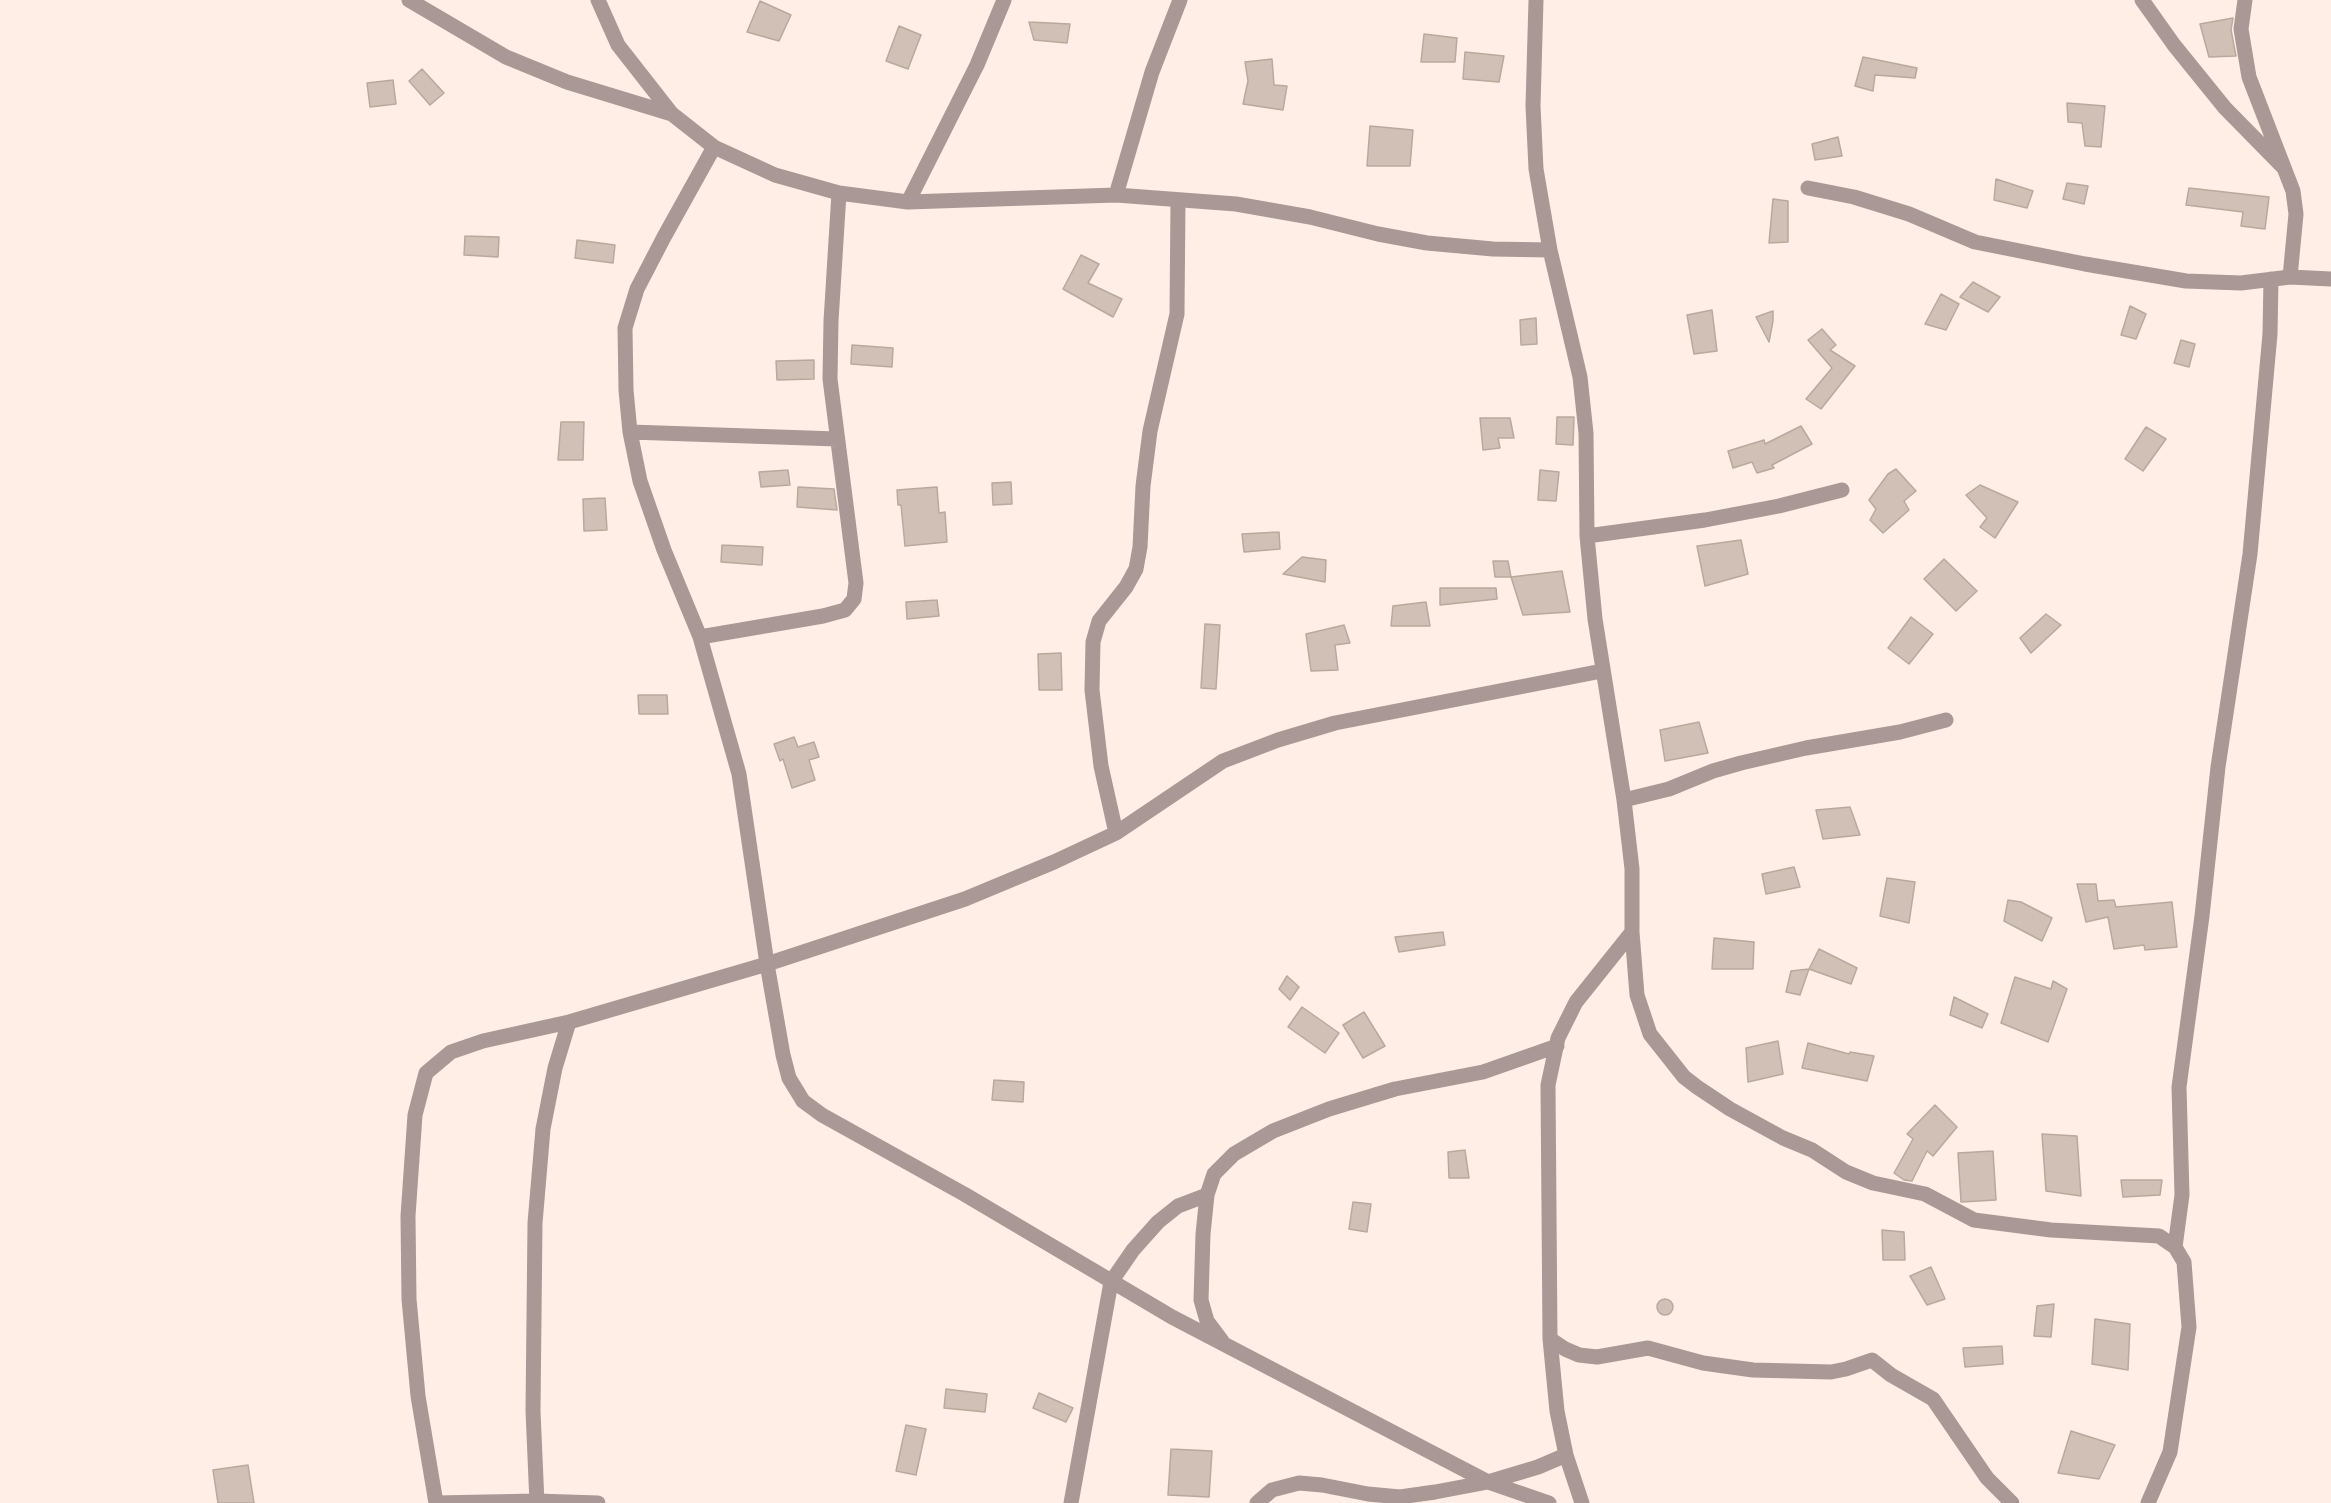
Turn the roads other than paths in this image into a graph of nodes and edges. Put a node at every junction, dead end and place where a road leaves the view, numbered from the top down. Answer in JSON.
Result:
{"nodes":[{"id":1,"x":409,"y":0,"type":"edge"},
{"id":2,"x":598,"y":0,"type":"edge"},
{"id":3,"x":1004,"y":0,"type":"edge"},
{"id":4,"x":1180,"y":0,"type":"edge"},
{"id":5,"x":1536,"y":0,"type":"edge"},
{"id":6,"x":2142,"y":0,"type":"edge"},
{"id":7,"x":2245,"y":0,"type":"edge"},
{"id":8,"x":672,"y":114,"type":"junction"},
{"id":9,"x":714,"y":147,"type":"junction"},
{"id":10,"x":2287,"y":172,"type":"junction"},
{"id":11,"x":1808,"y":188,"type":"dead end"},
{"id":12,"x":840,"y":193,"type":"junction"},
{"id":13,"x":1116,"y":195,"type":"junction"},
{"id":14,"x":1178,"y":200,"type":"junction"},
{"id":15,"x":908,"y":202,"type":"junction"},
{"id":16,"x":1550,"y":250,"type":"junction"},
{"id":17,"x":2290,"y":277,"type":"junction"},
{"id":18,"x":2271,"y":279,"type":"junction"},
{"id":19,"x":2331,"y":279,"type":"edge"},
{"id":20,"x":630,"y":432,"type":"junction"},
{"id":21,"x":837,"y":439,"type":"junction"},
{"id":22,"x":1842,"y":490,"type":"dead end"},
{"id":23,"x":1587,"y":536,"type":"junction"},
{"id":24,"x":700,"y":638,"type":"junction"},
{"id":25,"x":1602,"y":671,"type":"junction"},
{"id":26,"x":1946,"y":720,"type":"dead end"},
{"id":27,"x":1624,"y":800,"type":"junction"},
{"id":28,"x":1116,"y":833,"type":"junction"},
{"id":29,"x":1632,"y":932,"type":"junction"},
{"id":30,"x":767,"y":964,"type":"junction"},
{"id":31,"x":569,"y":1022,"type":"junction"},
{"id":32,"x":1557,"y":1046,"type":"junction"},
{"id":33,"x":1206,"y":1195,"type":"junction"},
{"id":34,"x":2175,"y":1247,"type":"junction"},
{"id":35,"x":1111,"y":1282,"type":"junction"},
{"id":36,"x":1550,"y":1339,"type":"junction"},
{"id":37,"x":1223,"y":1344,"type":"junction"},
{"id":38,"x":1566,"y":1455,"type":"junction"},
{"id":39,"x":1488,"y":1482,"type":"junction"},
{"id":40,"x":537,"y":1502,"type":"edge"},
{"id":41,"x":436,"y":1503,"type":"edge"},
{"id":42,"x":598,"y":1503,"type":"edge"},
{"id":43,"x":1071,"y":1503,"type":"edge"},
{"id":44,"x":1257,"y":1503,"type":"edge"},
{"id":45,"x":1549,"y":1503,"type":"edge"},
{"id":46,"x":1582,"y":1503,"type":"edge"},
{"id":47,"x":2012,"y":1503,"type":"edge"},
{"id":48,"x":2148,"y":1503,"type":"edge"}],
"edges":[{"from":1,"to":8,"type":"street"},
{"from":2,"to":8,"type":"street"},
{"from":3,"to":15,"type":"street"},
{"from":4,"to":13,"type":"street"},
{"from":5,"to":16,"type":"street"},
{"from":6,"to":10,"type":"street"},
{"from":7,"to":10,"type":"street"},
{"from":8,"to":9,"type":"street"},
{"from":9,"to":12,"type":"street"},
{"from":9,"to":20,"type":"street"},
{"from":10,"to":17,"type":"street"},
{"from":11,"to":18,"type":"street"},
{"from":12,"to":15,"type":"street"},
{"from":12,"to":21,"type":"street"},
{"from":13,"to":14,"type":"street"},
{"from":13,"to":15,"type":"street"},
{"from":14,"to":16,"type":"street"},
{"from":14,"to":28,"type":"street"},
{"from":16,"to":23,"type":"street"},
{"from":17,"to":18,"type":"street"},
{"from":17,"to":19,"type":"street"},
{"from":18,"to":34,"type":"street"},
{"from":20,"to":21,"type":"street"},
{"from":20,"to":24,"type":"street"},
{"from":21,"to":24,"type":"street"},
{"from":22,"to":23,"type":"street"},
{"from":23,"to":25,"type":"street"},
{"from":24,"to":30,"type":"street"},
{"from":25,"to":27,"type":"street"},
{"from":25,"to":28,"type":"street"},
{"from":26,"to":27,"type":"street"},
{"from":27,"to":29,"type":"street"},
{"from":28,"to":30,"type":"street"},
{"from":29,"to":32,"type":"street"},
{"from":29,"to":34,"type":"street"},
{"from":30,"to":31,"type":"street"},
{"from":30,"to":35,"type":"street"},
{"from":31,"to":40,"type":"street"},
{"from":31,"to":41,"type":"street"},
{"from":32,"to":33,"type":"street"},
{"from":32,"to":36,"type":"street"},
{"from":33,"to":35,"type":"street"},
{"from":33,"to":37,"type":"street"},
{"from":34,"to":48,"type":"street"},
{"from":35,"to":37,"type":"street"},
{"from":35,"to":43,"type":"street"},
{"from":36,"to":38,"type":"street"},
{"from":36,"to":47,"type":"street"},
{"from":37,"to":39,"type":"street"},
{"from":38,"to":39,"type":"street"},
{"from":38,"to":46,"type":"street"},
{"from":39,"to":44,"type":"street"},
{"from":39,"to":45,"type":"street"},
{"from":40,"to":41,"type":"street"},
{"from":40,"to":42,"type":"street"}]}
